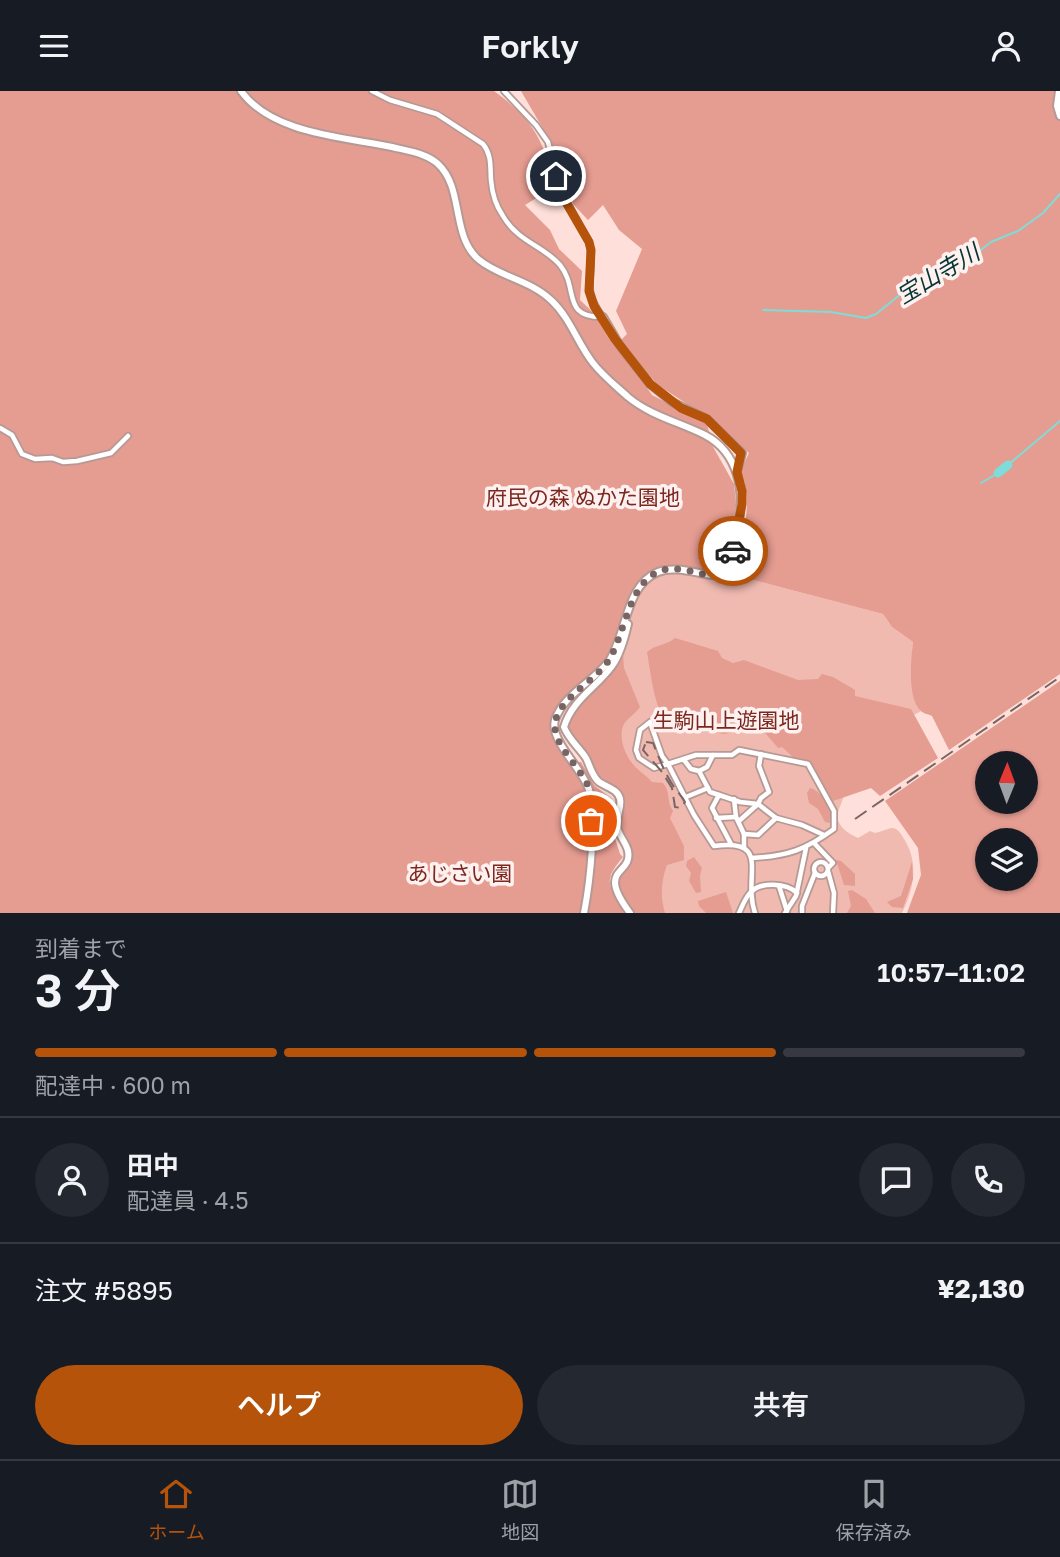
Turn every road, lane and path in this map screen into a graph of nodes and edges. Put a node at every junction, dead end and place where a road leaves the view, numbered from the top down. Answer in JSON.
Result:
{"nodes":[{"id":1,"x":241,"y":91,"type":"edge"},
{"id":2,"x":372,"y":91,"type":"edge"},
{"id":3,"x":504,"y":91,"type":"edge"},
{"id":4,"x":1059,"y":91,"type":"edge"},
{"id":5,"x":1060,"y":116,"type":"edge"},
{"id":6,"x":603,"y":317,"type":"junction"},
{"id":7,"x":0,"y":428,"type":"edge"},
{"id":8,"x":128,"y":436,"type":"dead end"},
{"id":9,"x":737,"y":472,"type":"junction"},
{"id":10,"x":627,"y":619,"type":"junction"},
{"id":11,"x":761,"y":754,"type":"junction"},
{"id":12,"x":713,"y":755,"type":"junction"},
{"id":13,"x":684,"y":759,"type":"junction"},
{"id":14,"x":668,"y":764,"type":"junction"},
{"id":15,"x":699,"y":771,"type":"junction"},
{"id":16,"x":708,"y":788,"type":"junction"},
{"id":17,"x":719,"y":795,"type":"junction"},
{"id":18,"x":686,"y":797,"type":"junction"},
{"id":19,"x":734,"y":800,"type":"junction"},
{"id":20,"x":758,"y":804,"type":"junction"},
{"id":21,"x":716,"y":818,"type":"junction"},
{"id":22,"x":776,"y":818,"type":"junction"},
{"id":23,"x":737,"y":819,"type":"junction"},
{"id":24,"x":744,"y":834,"type":"junction"},
{"id":25,"x":825,"y":836,"type":"junction"},
{"id":26,"x":814,"y":843,"type":"junction"},
{"id":27,"x":731,"y":844,"type":"junction"},
{"id":28,"x":744,"y":848,"type":"junction"},
{"id":29,"x":806,"y":848,"type":"junction"},
{"id":30,"x":752,"y":858,"type":"junction"},
{"id":31,"x":828,"y":869,"type":"junction"},
{"id":32,"x":816,"y":873,"type":"junction"},
{"id":33,"x":779,"y":886,"type":"junction"},
{"id":34,"x":751,"y":891,"type":"junction"},
{"id":35,"x":797,"y":893,"type":"junction"},
{"id":36,"x":786,"y":912,"type":"edge"},
{"id":37,"x":584,"y":913,"type":"edge"},
{"id":38,"x":630,"y":913,"type":"edge"},
{"id":39,"x":739,"y":913,"type":"edge"},
{"id":40,"x":755,"y":913,"type":"edge"},
{"id":41,"x":802,"y":913,"type":"edge"},
{"id":42,"x":833,"y":913,"type":"edge"}],
"edges":[{"from":1,"to":9,"type":"street"},
{"from":2,"to":6,"type":"street"},
{"from":3,"to":6,"type":"street"},
{"from":4,"to":5,"type":"street"},
{"from":6,"to":9,"type":"street"},
{"from":7,"to":8,"type":"street"},
{"from":9,"to":10,"type":"street"},
{"from":10,"to":37,"type":"street"},
{"from":10,"to":38,"type":"street"},
{"from":11,"to":12,"type":"street"},
{"from":11,"to":20,"type":"street"},
{"from":11,"to":25,"type":"street"},
{"from":12,"to":13,"type":"street"},
{"from":12,"to":15,"type":"street"},
{"from":13,"to":14,"type":"street"},
{"from":13,"to":15,"type":"street"},
{"from":14,"to":14,"type":"street"},
{"from":14,"to":18,"type":"street"},
{"from":15,"to":16,"type":"street"},
{"from":16,"to":17,"type":"street"},
{"from":16,"to":18,"type":"street"},
{"from":17,"to":19,"type":"street"},
{"from":17,"to":21,"type":"street"},
{"from":18,"to":27,"type":"street"},
{"from":19,"to":20,"type":"street"},
{"from":19,"to":23,"type":"street"},
{"from":20,"to":22,"type":"street"},
{"from":20,"to":23,"type":"street"},
{"from":21,"to":23,"type":"street"},
{"from":21,"to":27,"type":"street"},
{"from":22,"to":24,"type":"street"},
{"from":22,"to":25,"type":"street"},
{"from":23,"to":24,"type":"street"},
{"from":24,"to":28,"type":"street"},
{"from":25,"to":26,"type":"street"},
{"from":26,"to":29,"type":"street"},
{"from":26,"to":31,"type":"street"},
{"from":27,"to":28,"type":"street"},
{"from":28,"to":30,"type":"street"},
{"from":29,"to":30,"type":"street"},
{"from":29,"to":35,"type":"street"},
{"from":30,"to":34,"type":"street"},
{"from":31,"to":32,"type":"street"},
{"from":31,"to":32,"type":"street"},
{"from":31,"to":42,"type":"street"},
{"from":32,"to":41,"type":"street"},
{"from":33,"to":34,"type":"street"},
{"from":33,"to":35,"type":"street"},
{"from":33,"to":36,"type":"street"},
{"from":34,"to":39,"type":"street"},
{"from":34,"to":40,"type":"street"},
{"from":35,"to":36,"type":"street"}]}
